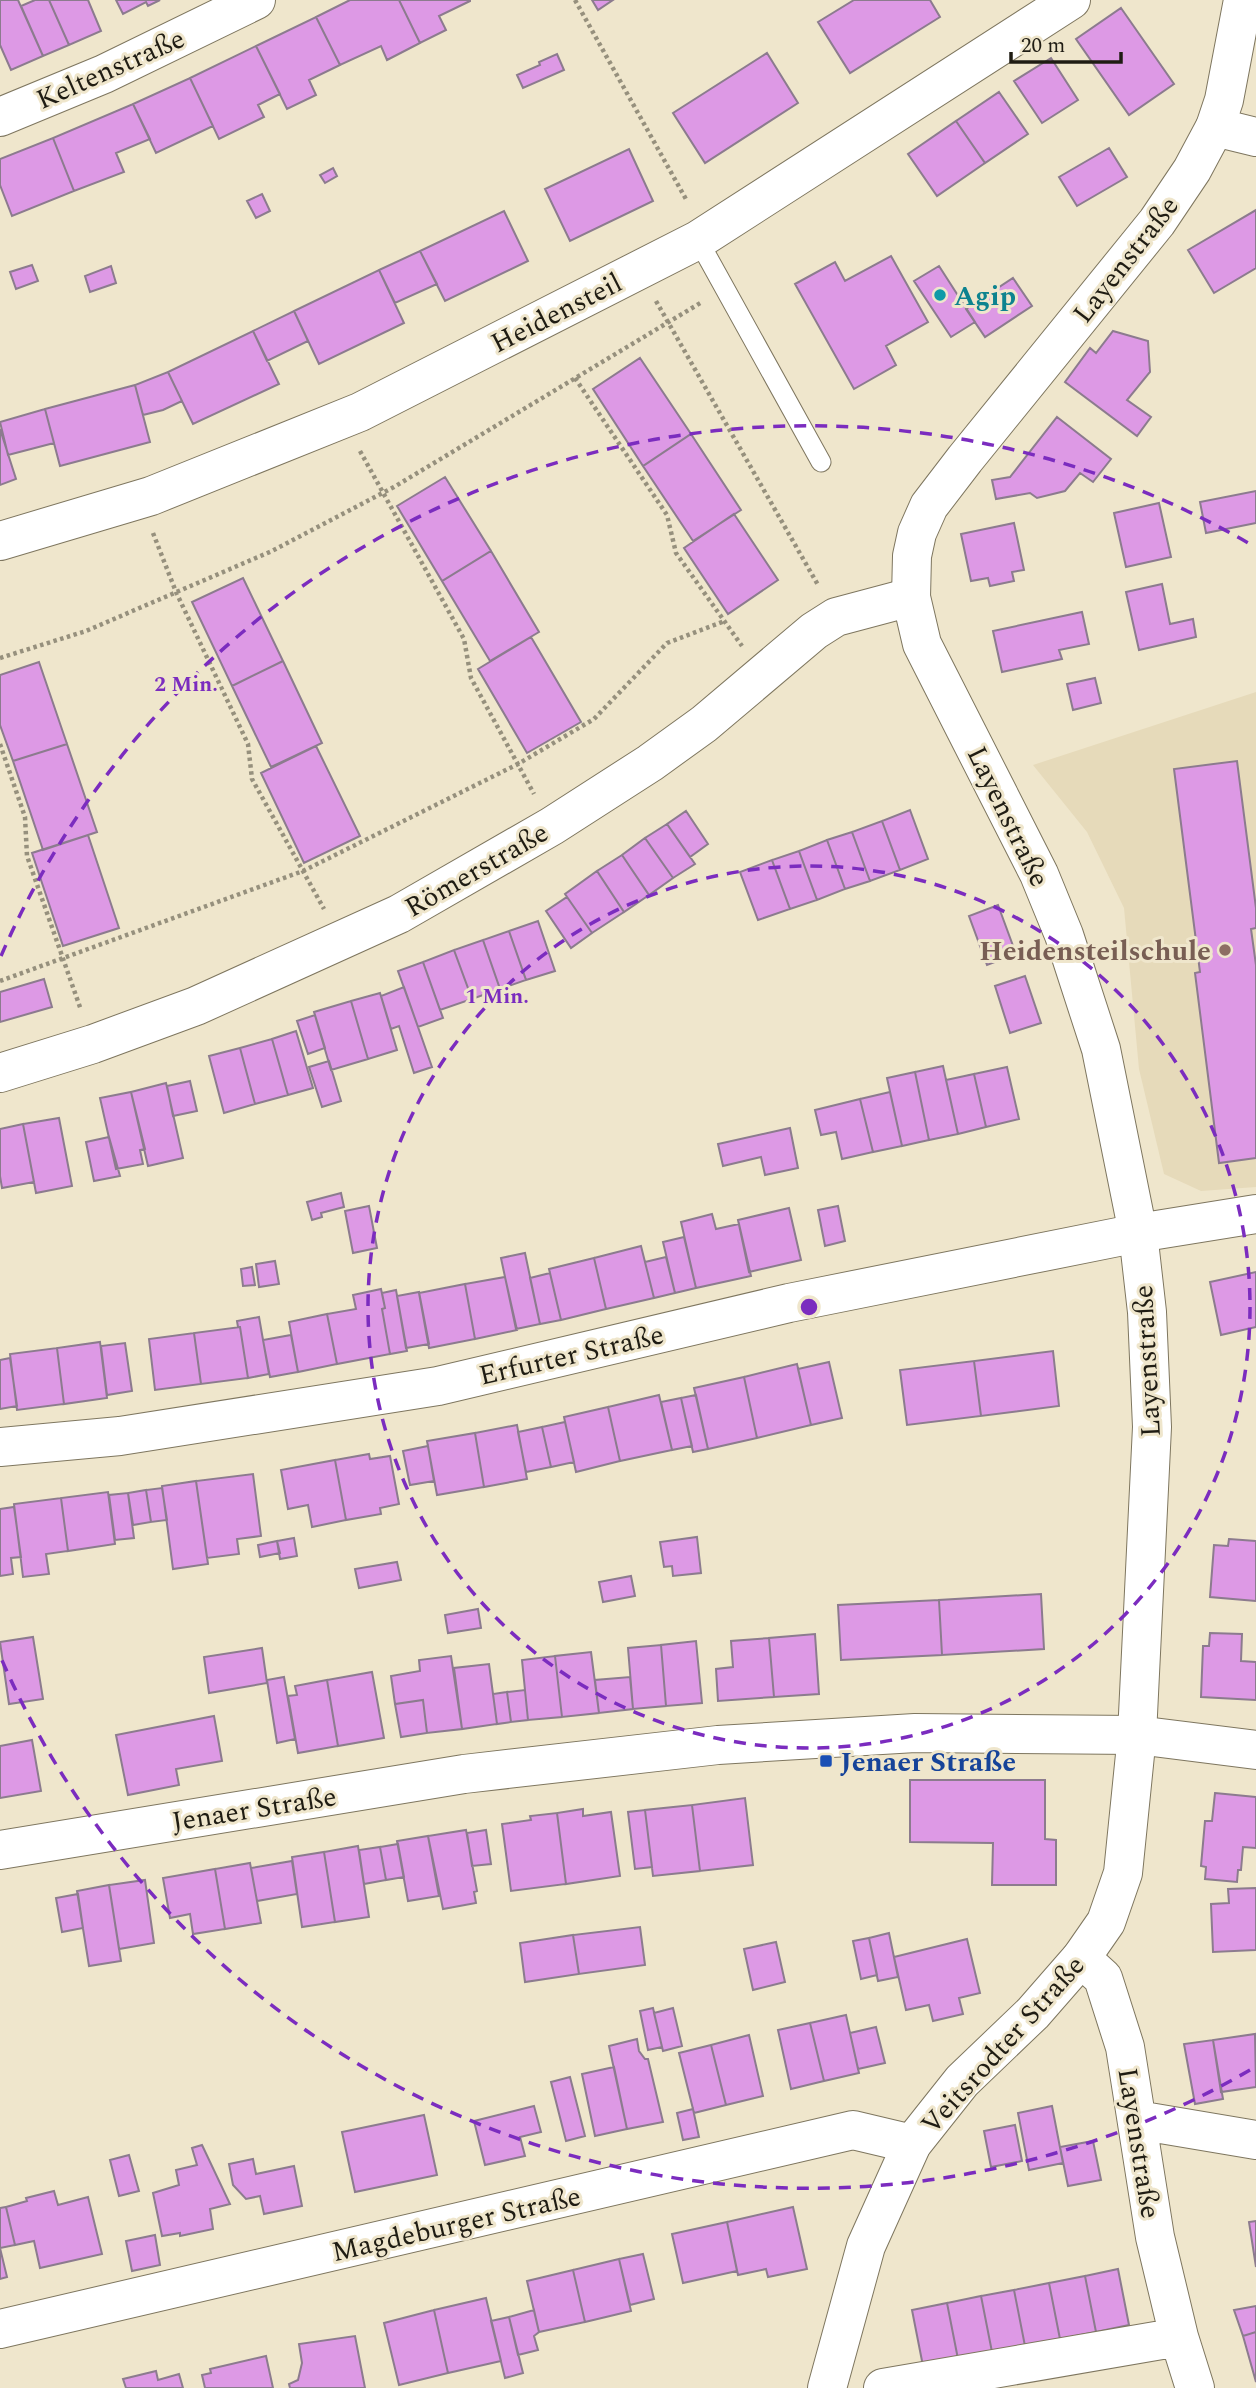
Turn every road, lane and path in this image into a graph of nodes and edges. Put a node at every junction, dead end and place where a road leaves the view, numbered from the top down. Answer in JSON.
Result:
{"nodes":[{"id":1,"x":256,"y":0,"type":"edge"},
{"id":2,"x":575,"y":0,"type":"edge"},
{"id":3,"x":1071,"y":0,"type":"edge"},
{"id":4,"x":1243,"y":0,"type":"edge"},
{"id":5,"x":0,"y":117,"type":"edge"},
{"id":6,"x":1215,"y":127,"type":"junction"},
{"id":7,"x":1256,"y":136,"type":"edge"},
{"id":8,"x":681,"y":189,"type":"dead end"},
{"id":9,"x":698,"y":240,"type":"junction"},
{"id":10,"x":638,"y":269,"type":"junction"},
{"id":11,"x":725,"y":288,"type":"junction"},
{"id":12,"x":668,"y":322,"type":"junction"},
{"id":13,"x":575,"y":378,"type":"junction"},
{"id":14,"x":342,"y":421,"type":"junction"},
{"id":15,"x":821,"y":462,"type":"dead end"},
{"id":16,"x":384,"y":493,"type":"junction"},
{"id":17,"x":139,"y":500,"type":"junction"},
{"id":18,"x":0,"y":541,"type":"edge"},
{"id":19,"x":176,"y":592,"type":"junction"},
{"id":20,"x":911,"y":597,"type":"junction"},
{"id":21,"x":836,"y":617,"type":"junction"},
{"id":22,"x":725,"y":621,"type":"junction"},
{"id":23,"x":0,"y":658,"type":"edge"},
{"id":24,"x":763,"y":676,"type":"junction"},
{"id":25,"x":0,"y":744,"type":"edge"},
{"id":26,"x":518,"y":764,"type":"junction"},
{"id":27,"x":552,"y":826,"type":"junction"},
{"id":28,"x":303,"y":871,"type":"junction"},
{"id":29,"x":342,"y":941,"type":"junction"},
{"id":30,"x":63,"y":960,"type":"junction"},
{"id":31,"x":0,"y":981,"type":"edge"},
{"id":32,"x":93,"y":1044,"type":"junction"},
{"id":33,"x":0,"y":1073,"type":"edge"},
{"id":34,"x":1256,"y":1214,"type":"edge"},
{"id":35,"x":1138,"y":1233,"type":"junction"},
{"id":36,"x":0,"y":1447,"type":"edge"},
{"id":37,"x":1137,"y":1735,"type":"junction"},
{"id":38,"x":1256,"y":1750,"type":"edge"},
{"id":39,"x":0,"y":1850,"type":"edge"},
{"id":40,"x":1081,"y":1958,"type":"junction"},
{"id":41,"x":1137,"y":2120,"type":"junction"},
{"id":42,"x":1256,"y":2140,"type":"edge"},
{"id":43,"x":912,"y":2144,"type":"junction"},
{"id":44,"x":0,"y":2329,"type":"edge"},
{"id":45,"x":1179,"y":2337,"type":"junction"},
{"id":46,"x":827,"y":2388,"type":"edge"},
{"id":47,"x":883,"y":2388,"type":"edge"},
{"id":48,"x":1195,"y":2388,"type":"edge"}],
"edges":[{"from":1,"to":5,"type":"street","name":"Keltenstraße"},
{"from":2,"to":8,"type":"path"},
{"from":3,"to":9,"type":"street","name":"Heidensteil"},
{"from":4,"to":6,"type":"street","name":"Layenstraße"},
{"from":6,"to":7,"type":"street"},
{"from":6,"to":20,"type":"street","name":"Layenstraße"},
{"from":9,"to":10,"type":"street","name":"Heidensteil"},
{"from":9,"to":11,"type":"lane"},
{"from":10,"to":12,"type":"path"},
{"from":10,"to":14,"type":"street","name":"Heidensteil"},
{"from":11,"to":12,"type":"path"},
{"from":11,"to":15,"type":"lane"},
{"from":12,"to":13,"type":"path"},
{"from":12,"to":21,"type":"path"},
{"from":13,"to":16,"type":"path"},
{"from":13,"to":22,"type":"path"},
{"from":14,"to":16,"type":"path"},
{"from":14,"to":17,"type":"street","name":"Heidensteil"},
{"from":16,"to":19,"type":"path"},
{"from":16,"to":26,"type":"path"},
{"from":17,"to":18,"type":"street","name":"Heidensteil"},
{"from":17,"to":19,"type":"path"},
{"from":19,"to":23,"type":"path"},
{"from":19,"to":28,"type":"path"},
{"from":20,"to":21,"type":"street","name":"Römerstraße"},
{"from":20,"to":35,"type":"street","name":"Layenstraße"},
{"from":21,"to":24,"type":"street","name":"Römerstraße"},
{"from":22,"to":24,"type":"path"},
{"from":22,"to":26,"type":"path"},
{"from":24,"to":27,"type":"street","name":"Römerstraße"},
{"from":25,"to":30,"type":"path"},
{"from":26,"to":27,"type":"path"},
{"from":26,"to":28,"type":"path"},
{"from":27,"to":29,"type":"street","name":"Römerstraße"},
{"from":28,"to":29,"type":"path"},
{"from":28,"to":30,"type":"path"},
{"from":29,"to":32,"type":"street","name":"Römerstraße"},
{"from":30,"to":31,"type":"path"},
{"from":30,"to":32,"type":"path"},
{"from":32,"to":33,"type":"street","name":"Römerstraße"},
{"from":34,"to":35,"type":"street","name":"Erfurter Straße"},
{"from":35,"to":36,"type":"street","name":"Erfurter Straße"},
{"from":35,"to":37,"type":"street","name":"Layenstraße"},
{"from":37,"to":38,"type":"street","name":"Jenaer Straße"},
{"from":37,"to":39,"type":"street","name":"Jenaer Straße"},
{"from":37,"to":40,"type":"street","name":"Veitsrodter Straße"},
{"from":40,"to":41,"type":"street","name":"Layenstraße"},
{"from":40,"to":43,"type":"street","name":"Veitsrodter Straße"},
{"from":41,"to":42,"type":"street"},
{"from":41,"to":45,"type":"street","name":"Layenstraße"},
{"from":43,"to":44,"type":"street","name":"Magdeburger Straße"},
{"from":43,"to":46,"type":"street","name":"Veitsrodter Straße"},
{"from":45,"to":47,"type":"street"},
{"from":45,"to":48,"type":"street","name":"Layenstraße"}]}
